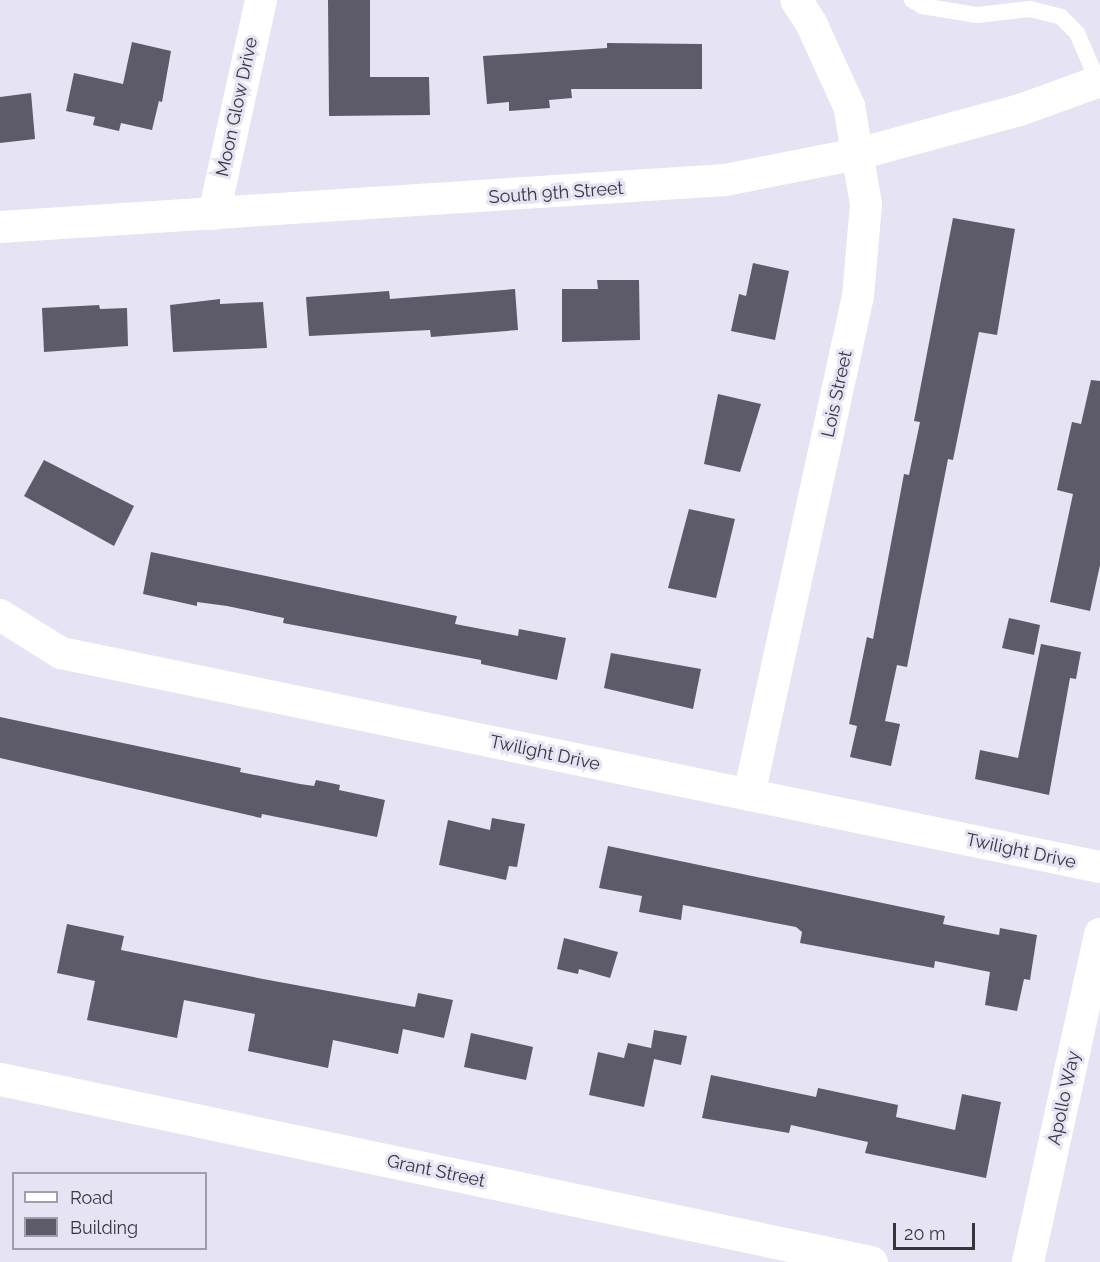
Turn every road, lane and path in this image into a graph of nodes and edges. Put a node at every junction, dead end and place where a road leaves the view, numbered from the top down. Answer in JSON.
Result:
{"nodes":[{"id":1,"x":261,"y":0,"type":"edge"},
{"id":2,"x":796,"y":0,"type":"edge"},
{"id":3,"x":912,"y":0,"type":"edge"},
{"id":4,"x":1099,"y":84,"type":"edge"},
{"id":5,"x":858,"y":154,"type":"junction"},
{"id":6,"x":214,"y":214,"type":"junction"},
{"id":7,"x":0,"y":227,"type":"edge"},
{"id":8,"x":0,"y":615,"type":"edge"},
{"id":9,"x":749,"y":795,"type":"junction"},
{"id":10,"x":1100,"y":867,"type":"edge"},
{"id":11,"x":1100,"y":934,"type":"edge"},
{"id":12,"x":0,"y":1079,"type":"edge"},
{"id":13,"x":871,"y":1262,"type":"edge"},
{"id":14,"x":1029,"y":1262,"type":"edge"}],
"edges":[{"from":1,"to":6,"type":"street","name":"Moon Glow Drive"},
{"from":2,"to":5,"type":"street","name":"Lois Street"},
{"from":3,"to":4,"type":"lane"},
{"from":4,"to":5,"type":"street","name":"South 9th Street"},
{"from":5,"to":6,"type":"street","name":"South 9th Street"},
{"from":5,"to":9,"type":"street","name":"Lois Street"},
{"from":6,"to":7,"type":"street","name":"South 9th Street"},
{"from":8,"to":9,"type":"street","name":"Twilight Drive"},
{"from":9,"to":10,"type":"street","name":"Twilight Drive"},
{"from":11,"to":14,"type":"street","name":"Apollo Way"},
{"from":12,"to":13,"type":"street","name":"Grant Street"}]}
